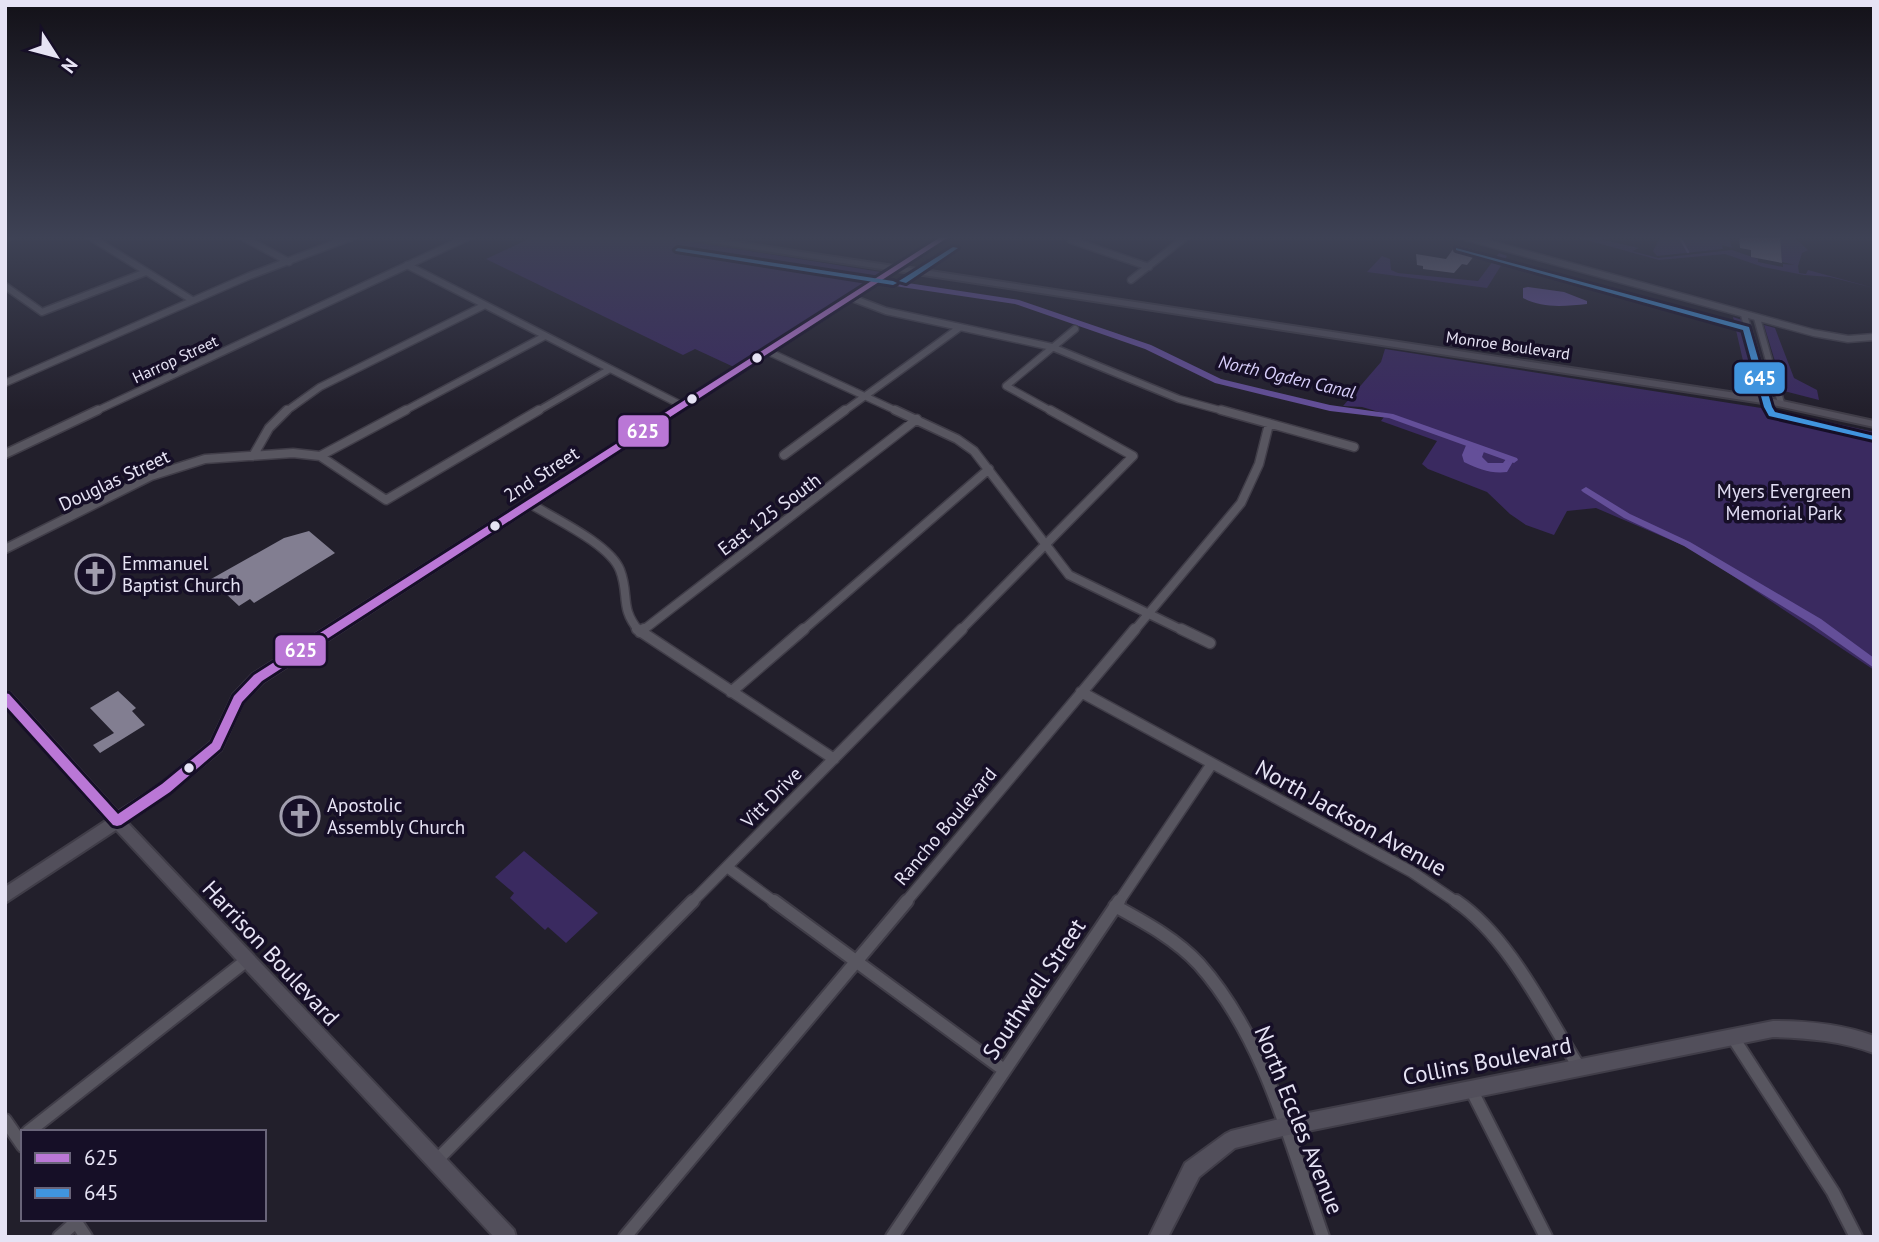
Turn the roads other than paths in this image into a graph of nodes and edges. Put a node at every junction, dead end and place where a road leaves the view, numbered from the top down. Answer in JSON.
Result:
{"nodes":[{"id":1,"x":16,"y":294,"type":"edge"},
{"id":2,"x":89,"y":294,"type":"edge"},
{"id":3,"x":182,"y":294,"type":"edge"},
{"id":4,"x":207,"y":294,"type":"edge"},
{"id":5,"x":345,"y":294,"type":"edge"},
{"id":6,"x":463,"y":294,"type":"edge"},
{"id":7,"x":859,"y":294,"type":"edge"},
{"id":8,"x":1060,"y":294,"type":"edge"},
{"id":9,"x":1669,"y":294,"type":"edge"},
{"id":10,"x":852,"y":299,"type":"junction"},
{"id":11,"x":192,"y":300,"type":"junction"},
{"id":12,"x":485,"y":305,"type":"junction"},
{"id":13,"x":1744,"y":315,"type":"junction"},
{"id":14,"x":1757,"y":318,"type":"junction"},
{"id":15,"x":959,"y":328,"type":"junction"},
{"id":16,"x":1075,"y":329,"type":"dead end"},
{"id":17,"x":545,"y":336,"type":"junction"},
{"id":18,"x":1874,"y":337,"type":"edge"},
{"id":19,"x":1052,"y":347,"type":"junction"},
{"id":20,"x":767,"y":351,"type":"junction"},
{"id":21,"x":610,"y":369,"type":"junction"},
{"id":22,"x":5,"y":383,"type":"edge"},
{"id":23,"x":865,"y":396,"type":"junction"},
{"id":24,"x":1769,"y":401,"type":"junction"},
{"id":25,"x":1781,"y":403,"type":"junction"},
{"id":26,"x":681,"y":405,"type":"junction"},
{"id":27,"x":917,"y":419,"type":"junction"},
{"id":28,"x":1269,"y":424,"type":"junction"},
{"id":29,"x":1874,"y":424,"type":"edge"},
{"id":30,"x":1354,"y":447,"type":"dead end"},
{"id":31,"x":5,"y":454,"type":"edge"},
{"id":32,"x":253,"y":456,"type":"junction"},
{"id":33,"x":320,"y":456,"type":"junction"},
{"id":34,"x":784,"y":456,"type":"dead end"},
{"id":35,"x":989,"y":468,"type":"junction"},
{"id":36,"x":528,"y":503,"type":"junction"},
{"id":37,"x":1047,"y":543,"type":"junction"},
{"id":38,"x":5,"y":549,"type":"edge"},
{"id":39,"x":1147,"y":614,"type":"junction"},
{"id":40,"x":640,"y":632,"type":"junction"},
{"id":41,"x":1210,"y":643,"type":"dead end"},
{"id":42,"x":731,"y":692,"type":"junction"},
{"id":43,"x":1080,"y":692,"type":"junction"},
{"id":44,"x":5,"y":697,"type":"edge"},
{"id":45,"x":834,"y":758,"type":"junction"},
{"id":46,"x":1211,"y":765,"type":"junction"},
{"id":47,"x":117,"y":821,"type":"junction"},
{"id":48,"x":727,"y":867,"type":"junction"},
{"id":49,"x":5,"y":895,"type":"edge"},
{"id":50,"x":1115,"y":906,"type":"junction"},
{"id":51,"x":247,"y":960,"type":"junction"},
{"id":52,"x":854,"y":961,"type":"junction"},
{"id":53,"x":1732,"y":1037,"type":"junction"},
{"id":54,"x":1874,"y":1045,"type":"edge"},
{"id":55,"x":1579,"y":1067,"type":"junction"},
{"id":56,"x":1004,"y":1070,"type":"junction"},
{"id":57,"x":1471,"y":1089,"type":"junction"},
{"id":58,"x":5,"y":1119,"type":"edge"},
{"id":59,"x":1283,"y":1127,"type":"junction"},
{"id":60,"x":33,"y":1130,"type":"edge"},
{"id":61,"x":21,"y":1136,"type":"edge"},
{"id":62,"x":434,"y":1163,"type":"junction"},
{"id":63,"x":74,"y":1221,"type":"edge"},
{"id":64,"x":76,"y":1221,"type":"edge"},
{"id":65,"x":59,"y":1237,"type":"edge"},
{"id":66,"x":86,"y":1237,"type":"edge"},
{"id":67,"x":507,"y":1237,"type":"edge"},
{"id":68,"x":625,"y":1237,"type":"edge"},
{"id":69,"x":892,"y":1237,"type":"edge"},
{"id":70,"x":1158,"y":1237,"type":"edge"},
{"id":71,"x":1323,"y":1237,"type":"edge"},
{"id":72,"x":1546,"y":1237,"type":"edge"},
{"id":73,"x":1856,"y":1237,"type":"edge"}],
"edges":[{"from":1,"to":2,"type":"street"},
{"from":3,"to":11,"type":"street"},
{"from":4,"to":11,"type":"street"},
{"from":5,"to":31,"type":"street","name":"Harrop Street"},
{"from":6,"to":12,"type":"street"},
{"from":7,"to":10,"type":"main road","name":"2nd Street"},
{"from":8,"to":24,"type":"main road","name":"Monroe Boulevard"},
{"from":9,"to":13,"type":"street"},
{"from":10,"to":15,"type":"street"},
{"from":10,"to":20,"type":"main road","name":"2nd Street"},
{"from":11,"to":22,"type":"street"},
{"from":12,"to":17,"type":"street"},
{"from":12,"to":32,"type":"street"},
{"from":13,"to":14,"type":"street"},
{"from":13,"to":24,"type":"street"},
{"from":14,"to":18,"type":"street"},
{"from":14,"to":25,"type":"street"},
{"from":15,"to":19,"type":"street"},
{"from":15,"to":23,"type":"street"},
{"from":16,"to":19,"type":"street"},
{"from":17,"to":21,"type":"street"},
{"from":17,"to":33,"type":"street"},
{"from":19,"to":28,"type":"street"},
{"from":19,"to":37,"type":"street","name":"Vitt Drive"},
{"from":20,"to":23,"type":"street"},
{"from":20,"to":26,"type":"main road","name":"2nd Street"},
{"from":21,"to":26,"type":"street"},
{"from":21,"to":33,"type":"street"},
{"from":23,"to":27,"type":"street"},
{"from":23,"to":34,"type":"street"},
{"from":24,"to":25,"type":"main road","name":"Monroe Boulevard"},
{"from":25,"to":29,"type":"main road","name":"Monroe Boulevard"},
{"from":26,"to":36,"type":"main road","name":"2nd Street"},
{"from":27,"to":35,"type":"street"},
{"from":27,"to":40,"type":"street","name":"East 125 South"},
{"from":28,"to":30,"type":"street"},
{"from":28,"to":39,"type":"street","name":"Rancho Boulevard"},
{"from":32,"to":33,"type":"street","name":"Douglas Street"},
{"from":32,"to":38,"type":"street","name":"Douglas Street"},
{"from":35,"to":37,"type":"street"},
{"from":35,"to":42,"type":"street"},
{"from":36,"to":40,"type":"street"},
{"from":36,"to":47,"type":"main road","name":"2nd Street"},
{"from":37,"to":39,"type":"street"},
{"from":37,"to":45,"type":"street","name":"Vitt Drive"},
{"from":39,"to":41,"type":"street"},
{"from":39,"to":43,"type":"street","name":"Rancho Boulevard"},
{"from":40,"to":42,"type":"street"},
{"from":42,"to":45,"type":"street"},
{"from":43,"to":46,"type":"street","name":"North Jackson Avenue"},
{"from":43,"to":52,"type":"street","name":"Rancho Boulevard"},
{"from":44,"to":47,"type":"main road","name":"Harrison Boulevard"},
{"from":45,"to":48,"type":"street","name":"Vitt Drive"},
{"from":46,"to":50,"type":"street","name":"Southwell Street"},
{"from":46,"to":55,"type":"street","name":"North Jackson Avenue"},
{"from":47,"to":49,"type":"main road","name":"2nd Street"},
{"from":47,"to":51,"type":"main road","name":"Harrison Boulevard"},
{"from":48,"to":52,"type":"street"},
{"from":48,"to":62,"type":"street","name":"Vitt Drive"},
{"from":50,"to":56,"type":"street","name":"Southwell Street"},
{"from":50,"to":59,"type":"street","name":"North Eccles Avenue"},
{"from":51,"to":60,"type":"street"},
{"from":51,"to":62,"type":"main road","name":"Harrison Boulevard"},
{"from":52,"to":56,"type":"street"},
{"from":52,"to":68,"type":"street","name":"Rancho Boulevard"},
{"from":53,"to":54,"type":"main road","name":"Collins Boulevard"},
{"from":53,"to":55,"type":"main road","name":"Collins Boulevard"},
{"from":53,"to":73,"type":"street"},
{"from":55,"to":57,"type":"main road","name":"Collins Boulevard"},
{"from":56,"to":69,"type":"street","name":"Southwell Street"},
{"from":57,"to":59,"type":"main road","name":"Collins Boulevard"},
{"from":57,"to":72,"type":"street"},
{"from":58,"to":61,"type":"street"},
{"from":59,"to":70,"type":"main road","name":"Collins Boulevard"},
{"from":59,"to":71,"type":"street","name":"North Eccles Avenue"},
{"from":62,"to":67,"type":"main road","name":"Harrison Boulevard"},
{"from":63,"to":65,"type":"street"},
{"from":64,"to":66,"type":"street"}]}
